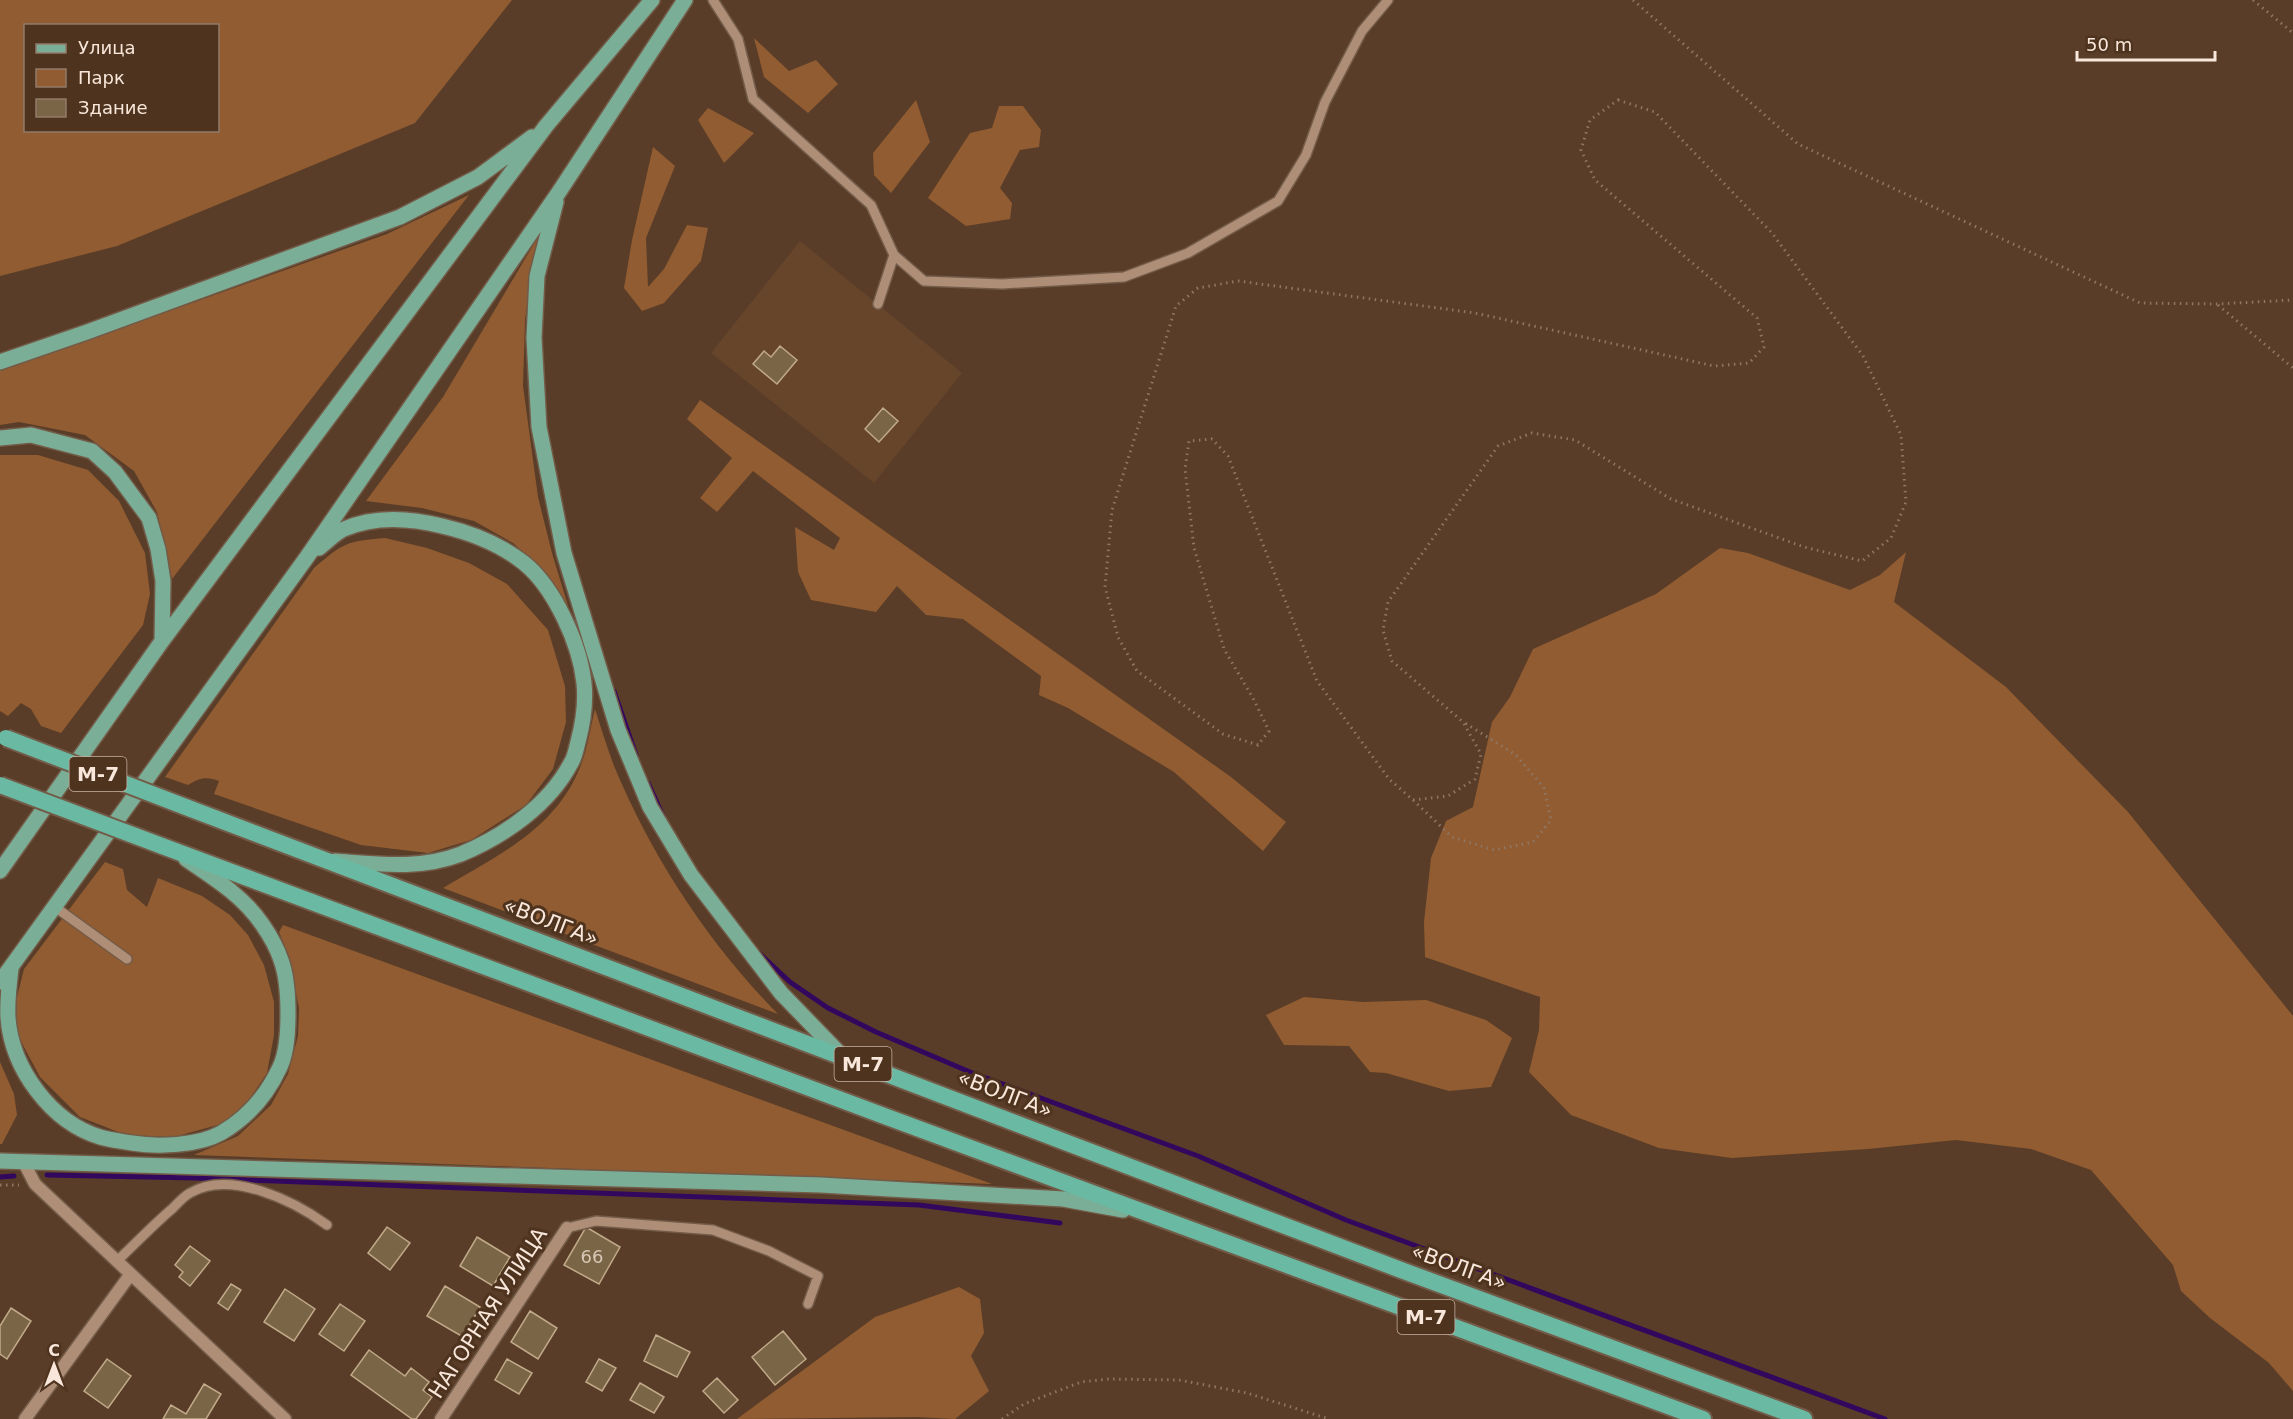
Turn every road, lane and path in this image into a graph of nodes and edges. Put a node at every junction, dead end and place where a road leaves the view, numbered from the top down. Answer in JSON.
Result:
{"nodes":[{"id":1,"x":652,"y":0,"type":"edge"},
{"id":2,"x":685,"y":0,"type":"edge"},
{"id":3,"x":713,"y":0,"type":"edge"},
{"id":4,"x":1388,"y":0,"type":"edge"},
{"id":5,"x":1633,"y":0,"type":"edge"},
{"id":6,"x":2253,"y":0,"type":"edge"},
{"id":7,"x":2293,"y":33,"type":"edge"},
{"id":8,"x":546,"y":126,"type":"junction"},
{"id":9,"x":559,"y":192,"type":"junction"},
{"id":10,"x":894,"y":255,"type":"junction"},
{"id":11,"x":2293,"y":300,"type":"edge"},
{"id":12,"x":878,"y":304,"type":"dead end"},
{"id":13,"x":2217,"y":304,"type":"junction"},
{"id":14,"x":0,"y":362,"type":"edge"},
{"id":15,"x":2293,"y":368,"type":"edge"},
{"id":16,"x":0,"y":438,"type":"edge"},
{"id":17,"x":307,"y":557,"type":"junction"},
{"id":18,"x":162,"y":641,"type":"junction"},
{"id":19,"x":1463,"y":722,"type":"junction"},
{"id":20,"x":3,"y":737,"type":"edge"},
{"id":21,"x":0,"y":785,"type":"edge"},
{"id":22,"x":1413,"y":800,"type":"junction"},
{"id":23,"x":165,"y":847,"type":"junction"},
{"id":24,"x":324,"y":860,"type":"junction"},
{"id":25,"x":2,"y":868,"type":"edge"},
{"id":26,"x":55,"y":907,"type":"junction"},
{"id":27,"x":127,"y":959,"type":"dead end"},
{"id":28,"x":12,"y":967,"type":"junction"},
{"id":29,"x":0,"y":982,"type":"edge"},
{"id":30,"x":842,"y":1056,"type":"junction"},
{"id":31,"x":0,"y":1161,"type":"edge"},
{"id":32,"x":23,"y":1161,"type":"junction"},
{"id":33,"x":1149,"y":1214,"type":"junction"},
{"id":34,"x":327,"y":1225,"type":"dead end"},
{"id":35,"x":567,"y":1228,"type":"joint"},
{"id":36,"x":116,"y":1262,"type":"junction"},
{"id":37,"x":130,"y":1275,"type":"junction"},
{"id":38,"x":808,"y":1304,"type":"dead end"},
{"id":39,"x":25,"y":1419,"type":"edge"},
{"id":40,"x":285,"y":1419,"type":"edge"},
{"id":41,"x":441,"y":1419,"type":"edge"},
{"id":42,"x":1002,"y":1419,"type":"edge"},
{"id":43,"x":1329,"y":1419,"type":"edge"},
{"id":44,"x":1703,"y":1419,"type":"edge"},
{"id":45,"x":1804,"y":1419,"type":"edge"}],
"edges":[{"from":1,"to":8,"type":"main road"},
{"from":2,"to":9,"type":"main road"},
{"from":3,"to":10,"type":"lane"},
{"from":4,"to":10,"type":"lane"},
{"from":5,"to":13,"type":"path"},
{"from":6,"to":7,"type":"path"},
{"from":8,"to":14,"type":"main road"},
{"from":8,"to":18,"type":"main road"},
{"from":9,"to":17,"type":"main road"},
{"from":9,"to":30,"type":"main road"},
{"from":10,"to":12,"type":"lane"},
{"from":11,"to":13,"type":"path"},
{"from":13,"to":15,"type":"path"},
{"from":16,"to":18,"type":"main road"},
{"from":17,"to":24,"type":"main road"},
{"from":17,"to":26,"type":"main road"},
{"from":18,"to":25,"type":"main road"},
{"from":19,"to":22,"type":"path"},
{"from":19,"to":22,"type":"path"},
{"from":19,"to":22,"type":"path"},
{"from":20,"to":24,"type":"highway","name":"«ВОЛГА»","number":"М-7","bridge":true},
{"from":21,"to":23,"type":"highway","number":"М-7","bridge":true},
{"from":23,"to":28,"type":"main road"},
{"from":23,"to":33,"type":"highway","number":"М-7"},
{"from":24,"to":30,"type":"highway","name":"«ВОЛГА»","number":"М-7"},
{"from":26,"to":27,"type":"lane"},
{"from":26,"to":28,"type":"main road"},
{"from":28,"to":29,"type":"main road"},
{"from":30,"to":45,"type":"highway","name":"«ВОЛГА»","number":"М-7"},
{"from":31,"to":32,"type":"main road"},
{"from":32,"to":33,"type":"main road"},
{"from":32,"to":36,"type":"street"},
{"from":33,"to":44,"type":"highway","number":"М-7"},
{"from":34,"to":36,"type":"lane"},
{"from":35,"to":38,"type":"lane"},
{"from":35,"to":41,"type":"street","name":"НАГОРНАЯ УЛИЦА"},
{"from":36,"to":37,"type":"street"},
{"from":37,"to":39,"type":"street"},
{"from":37,"to":40,"type":"street"},
{"from":42,"to":43,"type":"path"}]}
